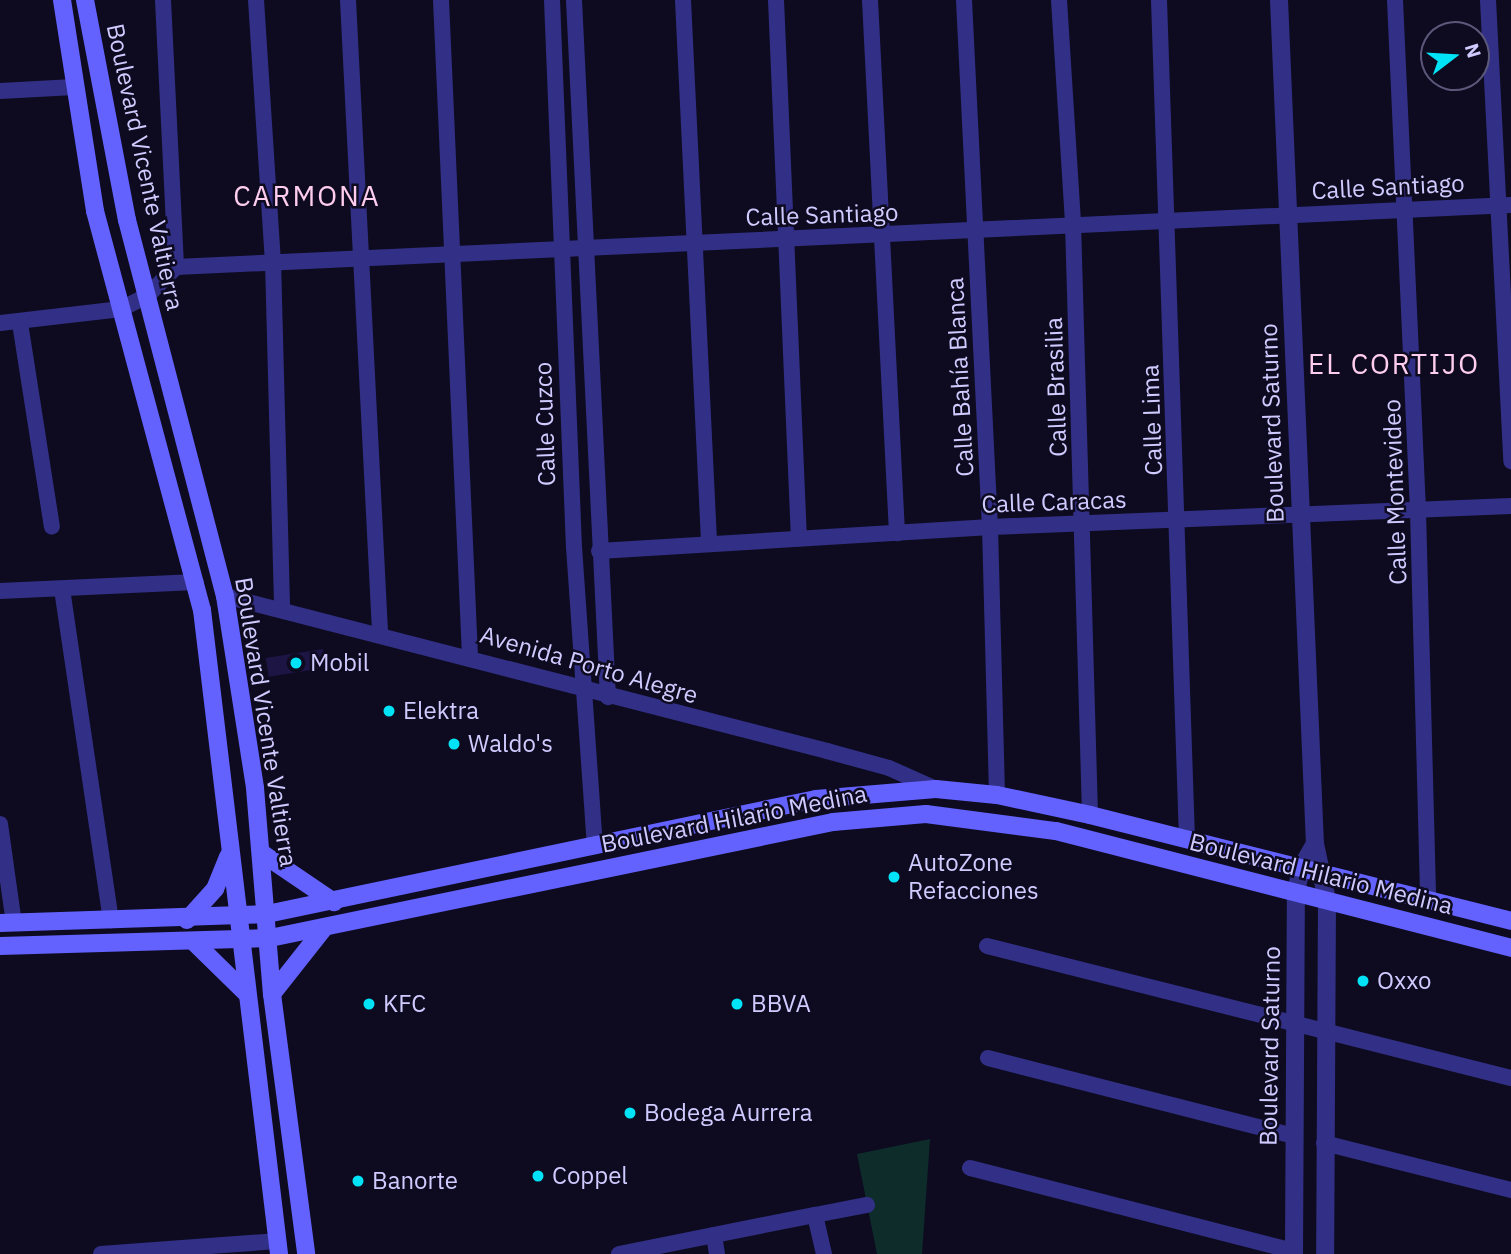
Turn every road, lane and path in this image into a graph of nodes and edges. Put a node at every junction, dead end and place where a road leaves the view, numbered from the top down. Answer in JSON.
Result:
{"nodes":[{"id":1,"x":62,"y":0,"type":"edge"},
{"id":2,"x":85,"y":0,"type":"edge"},
{"id":3,"x":163,"y":0,"type":"edge"},
{"id":4,"x":256,"y":0,"type":"edge"},
{"id":5,"x":348,"y":0,"type":"edge"},
{"id":6,"x":441,"y":0,"type":"edge"},
{"id":7,"x":552,"y":0,"type":"edge"},
{"id":8,"x":574,"y":0,"type":"edge"},
{"id":9,"x":683,"y":0,"type":"edge"},
{"id":10,"x":776,"y":0,"type":"edge"},
{"id":11,"x":870,"y":0,"type":"edge"},
{"id":12,"x":964,"y":0,"type":"edge"},
{"id":13,"x":1059,"y":0,"type":"edge"},
{"id":14,"x":1159,"y":0,"type":"edge"},
{"id":15,"x":1279,"y":0,"type":"edge"},
{"id":16,"x":1395,"y":0,"type":"edge"},
{"id":17,"x":1488,"y":0,"type":"edge"},
{"id":18,"x":74,"y":87,"type":"junction"},
{"id":19,"x":0,"y":90,"type":"edge"},
{"id":20,"x":1504,"y":205,"type":"edge"},
{"id":21,"x":1406,"y":207,"type":"junction"},
{"id":22,"x":1286,"y":215,"type":"junction"},
{"id":23,"x":1162,"y":219,"type":"junction"},
{"id":24,"x":1073,"y":224,"type":"junction"},
{"id":25,"x":976,"y":229,"type":"junction"},
{"id":26,"x":881,"y":236,"type":"junction"},
{"id":27,"x":786,"y":239,"type":"junction"},
{"id":28,"x":692,"y":243,"type":"junction"},
{"id":29,"x":584,"y":247,"type":"junction"},
{"id":30,"x":561,"y":249,"type":"junction"},
{"id":31,"x":456,"y":253,"type":"junction"},
{"id":32,"x":363,"y":258,"type":"junction"},
{"id":33,"x":273,"y":261,"type":"junction"},
{"id":34,"x":176,"y":267,"type":"junction"},
{"id":35,"x":147,"y":296,"type":"junction"},
{"id":36,"x":121,"y":309,"type":"junction"},
{"id":37,"x":0,"y":323,"type":"edge"},
{"id":38,"x":20,"y":323,"type":"junction"},
{"id":39,"x":1511,"y":461,"type":"edge"},
{"id":40,"x":1511,"y":506,"type":"edge"},
{"id":41,"x":1418,"y":511,"type":"junction"},
{"id":42,"x":1300,"y":515,"type":"junction"},
{"id":43,"x":1178,"y":519,"type":"junction"},
{"id":44,"x":1084,"y":524,"type":"junction"},
{"id":45,"x":52,"y":527,"type":"dead end"},
{"id":46,"x":990,"y":527,"type":"junction"},
{"id":47,"x":897,"y":533,"type":"junction"},
{"id":48,"x":799,"y":539,"type":"junction"},
{"id":49,"x":709,"y":541,"type":"junction"},
{"id":50,"x":599,"y":551,"type":"junction"},
{"id":51,"x":196,"y":582,"type":"junction"},
{"id":52,"x":62,"y":589,"type":"junction"},
{"id":53,"x":0,"y":591,"type":"edge"},
{"id":54,"x":225,"y":596,"type":"junction"},
{"id":55,"x":282,"y":607,"type":"junction"},
{"id":56,"x":380,"y":632,"type":"junction"},
{"id":57,"x":470,"y":656,"type":"junction"},
{"id":58,"x":582,"y":692,"type":"junction"},
{"id":59,"x":608,"y":697,"type":"junction"},
{"id":60,"x":936,"y":789,"type":"junction"},
{"id":61,"x":997,"y":795,"type":"junction"},
{"id":62,"x":1090,"y":815,"type":"junction"},
{"id":63,"x":0,"y":824,"type":"edge"},
{"id":64,"x":1187,"y":838,"type":"junction"},
{"id":65,"x":230,"y":844,"type":"junction"},
{"id":66,"x":1315,"y":844,"type":"junction"},
{"id":67,"x":595,"y":846,"type":"junction"},
{"id":68,"x":263,"y":854,"type":"junction"},
{"id":69,"x":1301,"y":868,"type":"junction"},
{"id":70,"x":1325,"y":873,"type":"junction"},
{"id":71,"x":1296,"y":892,"type":"junction"},
{"id":72,"x":1428,"y":898,"type":"junction"},
{"id":73,"x":1327,"y":900,"type":"junction"},
{"id":74,"x":334,"y":902,"type":"junction"},
{"id":75,"x":267,"y":914,"type":"junction"},
{"id":76,"x":237,"y":918,"type":"junction"},
{"id":77,"x":111,"y":920,"type":"junction"},
{"id":78,"x":187,"y":920,"type":"junction"},
{"id":79,"x":1511,"y":921,"type":"edge"},
{"id":80,"x":7,"y":923,"type":"edge"},
{"id":81,"x":324,"y":927,"type":"junction"},
{"id":82,"x":270,"y":938,"type":"junction"},
{"id":83,"x":238,"y":942,"type":"junction"},
{"id":84,"x":195,"y":943,"type":"junction"},
{"id":85,"x":0,"y":946,"type":"edge"},
{"id":86,"x":987,"y":946,"type":"dead end"},
{"id":87,"x":1511,"y":948,"type":"edge"},
{"id":88,"x":272,"y":994,"type":"junction"},
{"id":89,"x":248,"y":997,"type":"junction"},
{"id":90,"x":1296,"y":1022,"type":"junction"},
{"id":91,"x":1326,"y":1031,"type":"junction"},
{"id":92,"x":988,"y":1058,"type":"dead end"},
{"id":93,"x":1511,"y":1078,"type":"edge"},
{"id":94,"x":1293,"y":1136,"type":"junction"},
{"id":95,"x":1324,"y":1143,"type":"junction"},
{"id":96,"x":970,"y":1168,"type":"dead end"},
{"id":97,"x":1511,"y":1190,"type":"edge"},
{"id":98,"x":867,"y":1205,"type":"dead end"},
{"id":99,"x":815,"y":1215,"type":"junction"},
{"id":100,"x":714,"y":1235,"type":"junction"},
{"id":101,"x":278,"y":1248,"type":"edge"},
{"id":102,"x":1294,"y":1253,"type":"edge"},
{"id":103,"x":101,"y":1254,"type":"edge"},
{"id":104,"x":306,"y":1254,"type":"edge"},
{"id":105,"x":619,"y":1254,"type":"edge"},
{"id":106,"x":717,"y":1254,"type":"edge"},
{"id":107,"x":824,"y":1254,"type":"edge"},
{"id":108,"x":1325,"y":1254,"type":"edge"}],
"edges":[{"from":1,"to":18,"type":"main road","name":"Boulevard Vicente Valtierra"},
{"from":2,"to":35,"type":"main road","name":"Boulevard Vicente Valtierra"},
{"from":3,"to":34,"type":"street"},
{"from":4,"to":33,"type":"street"},
{"from":5,"to":32,"type":"street"},
{"from":6,"to":31,"type":"street"},
{"from":7,"to":30,"type":"street","name":"Calle Cuzco"},
{"from":8,"to":29,"type":"street","name":"Calle Cuzco"},
{"from":9,"to":28,"type":"street"},
{"from":10,"to":27,"type":"street"},
{"from":11,"to":26,"type":"street"},
{"from":12,"to":25,"type":"street","name":"Calle Bahía Blanca"},
{"from":13,"to":24,"type":"street","name":"Calle Brasilia"},
{"from":14,"to":23,"type":"street","name":"Calle Lima"},
{"from":15,"to":22,"type":"street","name":"Boulevard Saturno"},
{"from":16,"to":21,"type":"street","name":"Calle Montevideo"},
{"from":17,"to":20,"type":"street"},
{"from":18,"to":19,"type":"street"},
{"from":18,"to":36,"type":"main road","name":"Boulevard Vicente Valtierra"},
{"from":20,"to":21,"type":"street","name":"Calle Santiago"},
{"from":20,"to":39,"type":"street"},
{"from":21,"to":22,"type":"street","name":"Calle Santiago"},
{"from":21,"to":41,"type":"street","name":"Calle Montevideo"},
{"from":22,"to":23,"type":"street","name":"Calle Santiago"},
{"from":22,"to":42,"type":"street","name":"Boulevard Saturno"},
{"from":23,"to":24,"type":"street","name":"Calle Santiago"},
{"from":23,"to":43,"type":"street","name":"Calle Lima"},
{"from":24,"to":25,"type":"street","name":"Calle Santiago"},
{"from":24,"to":44,"type":"street","name":"Calle Brasilia"},
{"from":25,"to":26,"type":"street","name":"Calle Santiago"},
{"from":25,"to":46,"type":"street","name":"Calle Bahía Blanca"},
{"from":26,"to":27,"type":"street","name":"Calle Santiago"},
{"from":26,"to":47,"type":"street"},
{"from":27,"to":28,"type":"street","name":"Calle Santiago"},
{"from":27,"to":48,"type":"street"},
{"from":28,"to":29,"type":"street","name":"Calle Santiago"},
{"from":28,"to":49,"type":"street"},
{"from":29,"to":30,"type":"street","name":"Calle Santiago"},
{"from":29,"to":50,"type":"street","name":"Calle Cuzco"},
{"from":30,"to":31,"type":"street","name":"Calle Santiago"},
{"from":30,"to":58,"type":"street","name":"Calle Cuzco"},
{"from":31,"to":32,"type":"street","name":"Calle Santiago"},
{"from":31,"to":57,"type":"street"},
{"from":32,"to":33,"type":"street","name":"Calle Santiago"},
{"from":32,"to":56,"type":"street"},
{"from":33,"to":34,"type":"street","name":"Calle Santiago"},
{"from":33,"to":55,"type":"street"},
{"from":34,"to":35,"type":"street"},
{"from":35,"to":36,"type":"street"},
{"from":35,"to":54,"type":"main road","name":"Boulevard Vicente Valtierra"},
{"from":36,"to":38,"type":"street"},
{"from":36,"to":51,"type":"main road","name":"Boulevard Vicente Valtierra"},
{"from":37,"to":38,"type":"street"},
{"from":38,"to":45,"type":"street"},
{"from":40,"to":41,"type":"street","name":"Calle Caracas"},
{"from":41,"to":42,"type":"street","name":"Calle Caracas"},
{"from":41,"to":72,"type":"street","name":"Calle Montevideo"},
{"from":42,"to":43,"type":"street","name":"Calle Caracas"},
{"from":42,"to":66,"type":"street","name":"Boulevard Saturno"},
{"from":43,"to":44,"type":"street","name":"Calle Caracas"},
{"from":43,"to":64,"type":"street","name":"Calle Lima"},
{"from":44,"to":46,"type":"street","name":"Calle Caracas"},
{"from":44,"to":62,"type":"street","name":"Calle Brasilia"},
{"from":46,"to":47,"type":"street","name":"Calle Caracas"},
{"from":46,"to":61,"type":"street","name":"Calle Bahía Blanca"},
{"from":47,"to":48,"type":"street","name":"Calle Caracas"},
{"from":48,"to":49,"type":"street","name":"Calle Caracas"},
{"from":49,"to":50,"type":"street","name":"Calle Caracas"},
{"from":50,"to":59,"type":"street","name":"Calle Cuzco"},
{"from":51,"to":52,"type":"street"},
{"from":51,"to":65,"type":"main road","name":"Boulevard Vicente Valtierra"},
{"from":52,"to":53,"type":"street"},
{"from":52,"to":77,"type":"street"},
{"from":54,"to":55,"type":"street","name":"Avenida Porto Alegre"},
{"from":54,"to":68,"type":"main road","name":"Boulevard Vicente Valtierra"},
{"from":55,"to":56,"type":"street","name":"Avenida Porto Alegre"},
{"from":56,"to":57,"type":"street","name":"Avenida Porto Alegre"},
{"from":57,"to":58,"type":"street","name":"Avenida Porto Alegre"},
{"from":58,"to":59,"type":"street","name":"Avenida Porto Alegre"},
{"from":58,"to":67,"type":"street","name":"Calle Cuzco"},
{"from":59,"to":60,"type":"street","name":"Avenida Porto Alegre"},
{"from":60,"to":61,"type":"main road","name":"Boulevard Hilario Medina"},
{"from":60,"to":67,"type":"main road","name":"Boulevard Hilario Medina"},
{"from":61,"to":62,"type":"main road","name":"Boulevard Hilario Medina"},
{"from":62,"to":64,"type":"main road","name":"Boulevard Hilario Medina"},
{"from":63,"to":80,"type":"street"},
{"from":64,"to":69,"type":"main road","name":"Boulevard Hilario Medina"},
{"from":65,"to":76,"type":"main road","name":"Boulevard Vicente Valtierra"},
{"from":65,"to":78,"type":"main road"},
{"from":66,"to":69,"type":"street","name":"Boulevard Saturno"},
{"from":66,"to":70,"type":"street","name":"Boulevard Saturno"},
{"from":67,"to":74,"type":"main road","name":"Boulevard Hilario Medina"},
{"from":68,"to":74,"type":"main road"},
{"from":68,"to":75,"type":"main road","name":"Boulevard Vicente Valtierra"},
{"from":69,"to":70,"type":"main road","name":"Boulevard Hilario Medina"},
{"from":69,"to":71,"type":"street","name":"Boulevard Saturno"},
{"from":70,"to":72,"type":"main road","name":"Boulevard Hilario Medina"},
{"from":70,"to":73,"type":"street","name":"Boulevard Saturno"},
{"from":71,"to":73,"type":"main road","name":"Boulevard Hilario Medina"},
{"from":71,"to":81,"type":"main road","name":"Boulevard Hilario Medina"},
{"from":71,"to":90,"type":"street","name":"Boulevard Saturno"},
{"from":72,"to":79,"type":"main road","name":"Boulevard Hilario Medina"},
{"from":73,"to":87,"type":"main road","name":"Boulevard Hilario Medina"},
{"from":73,"to":91,"type":"street","name":"Boulevard Saturno"},
{"from":74,"to":75,"type":"main road","name":"Boulevard Hilario Medina"},
{"from":75,"to":76,"type":"main road","name":"Boulevard Hilario Medina"},
{"from":75,"to":82,"type":"main road","name":"Boulevard Vicente Valtierra"},
{"from":76,"to":78,"type":"main road","name":"Boulevard Hilario Medina"},
{"from":76,"to":83,"type":"main road","name":"Boulevard Vicente Valtierra"},
{"from":77,"to":78,"type":"main road","name":"Boulevard Hilario Medina"},
{"from":77,"to":80,"type":"main road","name":"Boulevard Hilario Medina"},
{"from":81,"to":82,"type":"main road","name":"Boulevard Hilario Medina"},
{"from":81,"to":88,"type":"main road"},
{"from":82,"to":83,"type":"main road","name":"Boulevard Hilario Medina"},
{"from":82,"to":88,"type":"main road","name":"Boulevard Vicente Valtierra"},
{"from":83,"to":84,"type":"main road","name":"Boulevard Hilario Medina"},
{"from":83,"to":89,"type":"main road","name":"Boulevard Vicente Valtierra"},
{"from":84,"to":85,"type":"main road","name":"Boulevard Hilario Medina"},
{"from":84,"to":89,"type":"main road"},
{"from":86,"to":90,"type":"street"},
{"from":88,"to":104,"type":"main road","name":"Boulevard Vicente Valtierra"},
{"from":89,"to":101,"type":"main road","name":"Boulevard Vicente Valtierra"},
{"from":90,"to":91,"type":"street"},
{"from":90,"to":94,"type":"street","name":"Boulevard Saturno"},
{"from":91,"to":93,"type":"street"},
{"from":91,"to":95,"type":"street","name":"Boulevard Saturno"},
{"from":92,"to":94,"type":"street"},
{"from":94,"to":102,"type":"street","name":"Boulevard Saturno"},
{"from":95,"to":97,"type":"street"},
{"from":95,"to":108,"type":"street","name":"Boulevard Saturno"},
{"from":96,"to":102,"type":"street"},
{"from":98,"to":99,"type":"street"},
{"from":99,"to":100,"type":"street"},
{"from":99,"to":107,"type":"street"},
{"from":100,"to":105,"type":"street"},
{"from":100,"to":106,"type":"street"},
{"from":101,"to":103,"type":"street"}]}
